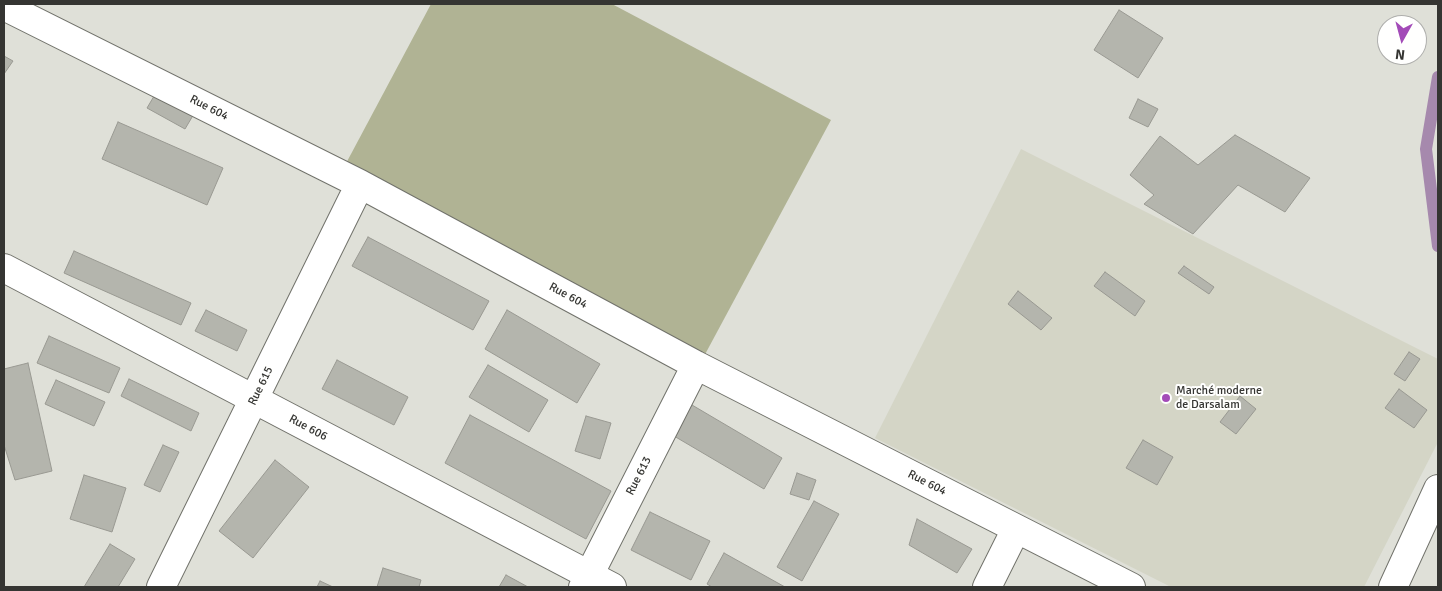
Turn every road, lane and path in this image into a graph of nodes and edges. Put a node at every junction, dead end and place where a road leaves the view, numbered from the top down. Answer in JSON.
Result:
{"nodes":[{"id":1,"x":4,"y":6,"type":"edge"},
{"id":2,"x":360,"y":184,"type":"junction"},
{"id":3,"x":4,"y":268,"type":"edge"},
{"id":4,"x":696,"y":365,"type":"junction"},
{"id":5,"x":254,"y":399,"type":"junction"},
{"id":6,"x":1438,"y":489,"type":"edge"},
{"id":7,"x":1016,"y":529,"type":"junction"},
{"id":8,"x":594,"y":583,"type":"edge"},
{"id":9,"x":161,"y":587,"type":"edge"},
{"id":10,"x":987,"y":587,"type":"edge"},
{"id":11,"x":1131,"y":587,"type":"edge"},
{"id":12,"x":1393,"y":587,"type":"edge"}],
"edges":[{"from":1,"to":2,"type":"street","name":"Rue 604"},
{"from":2,"to":4,"type":"street","name":"Rue 604"},
{"from":2,"to":5,"type":"street","name":"Rue 615"},
{"from":3,"to":5,"type":"street","name":"Rue 606"},
{"from":4,"to":7,"type":"street","name":"Rue 604"},
{"from":4,"to":8,"type":"street","name":"Rue 613"},
{"from":5,"to":8,"type":"street","name":"Rue 606"},
{"from":5,"to":9,"type":"street","name":"Rue 615"},
{"from":6,"to":12,"type":"street"},
{"from":7,"to":10,"type":"street"},
{"from":7,"to":11,"type":"street","name":"Rue 604"}]}
